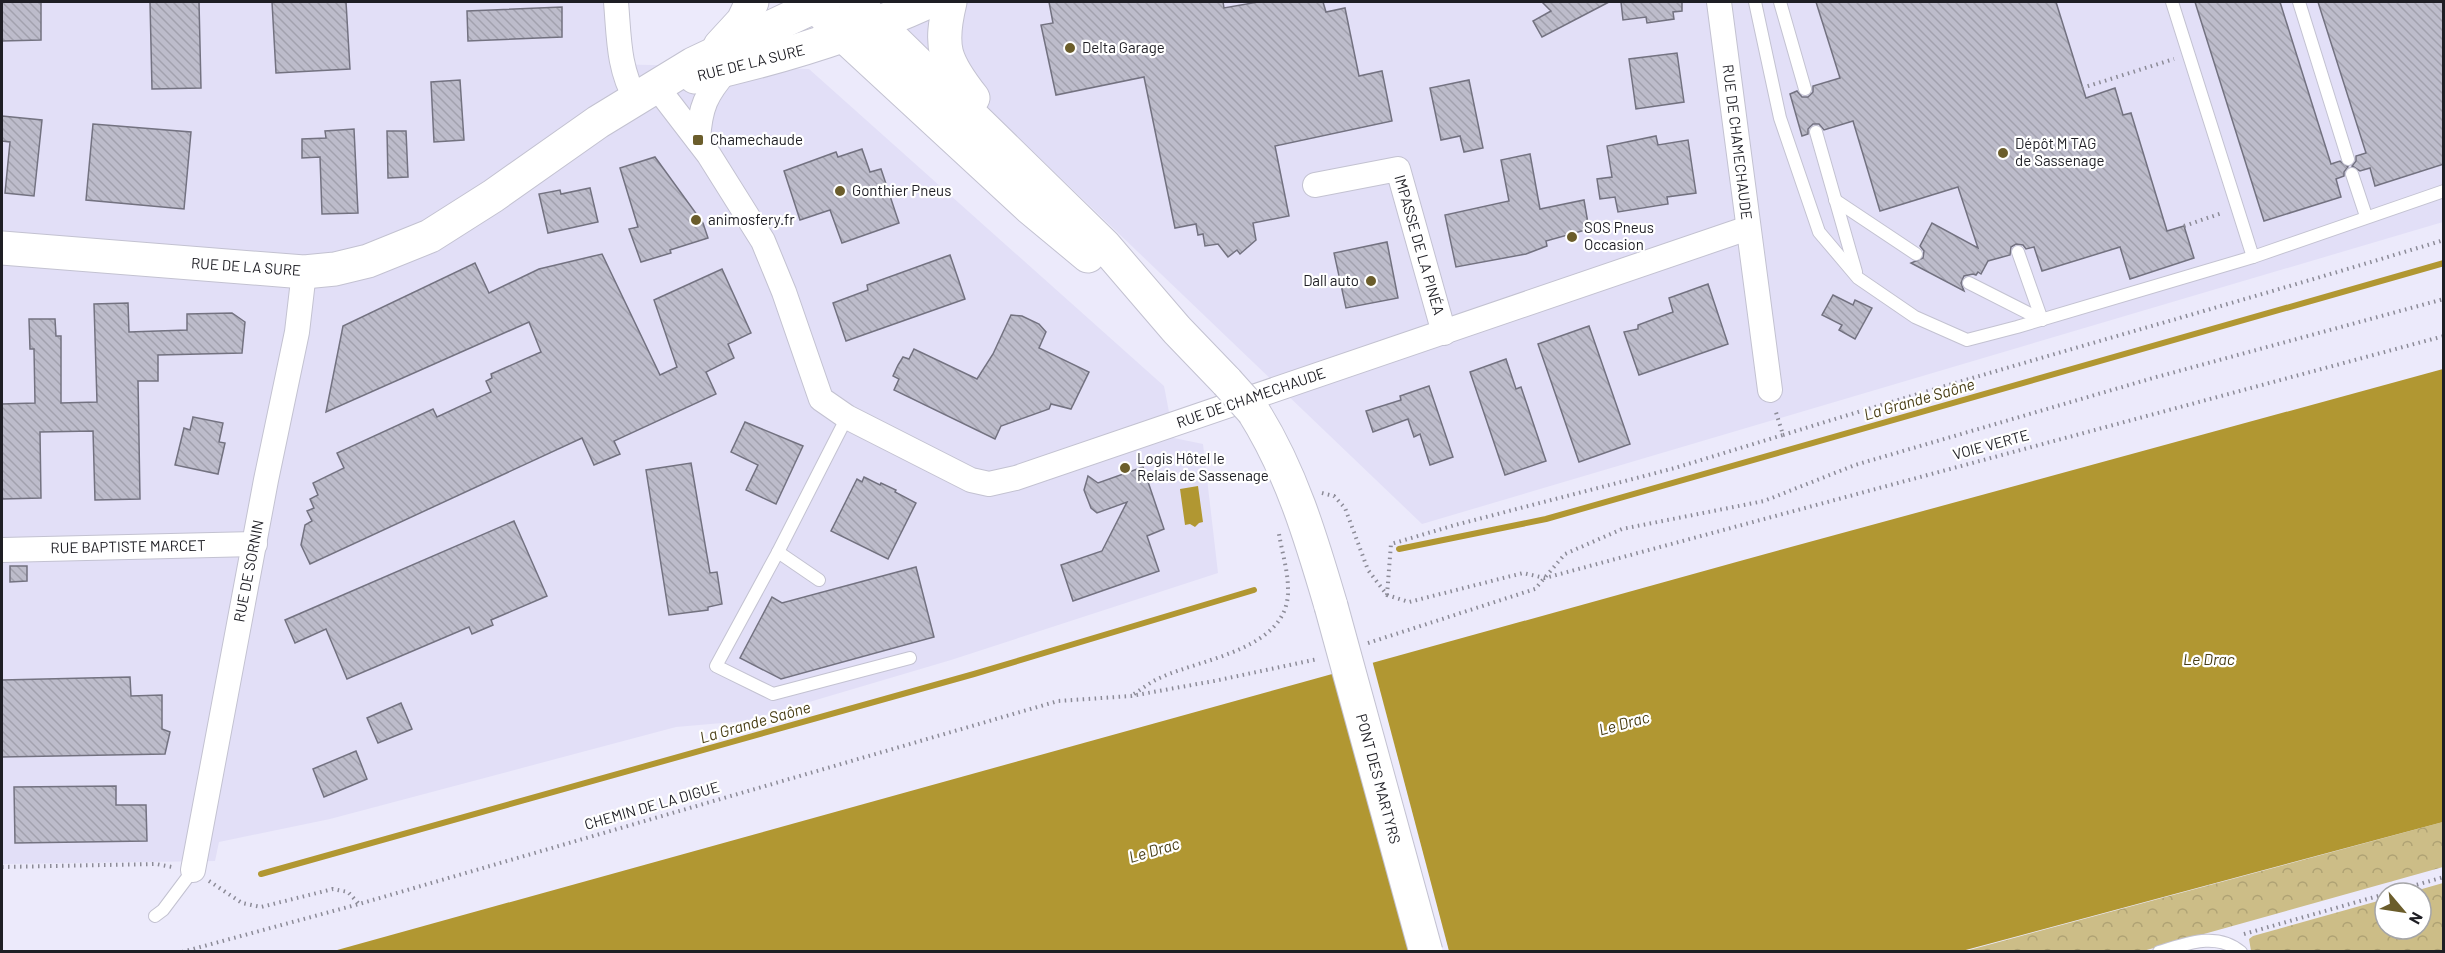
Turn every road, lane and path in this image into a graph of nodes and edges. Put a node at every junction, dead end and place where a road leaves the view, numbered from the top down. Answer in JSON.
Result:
{"nodes":[{"id":1,"x":616,"y":2,"type":"edge"},
{"id":2,"x":752,"y":2,"type":"edge"},
{"id":3,"x":817,"y":2,"type":"edge"},
{"id":4,"x":855,"y":2,"type":"edge"},
{"id":5,"x":927,"y":2,"type":"edge"},
{"id":6,"x":950,"y":2,"type":"edge"},
{"id":7,"x":1719,"y":2,"type":"edge"},
{"id":8,"x":1755,"y":2,"type":"edge"},
{"id":9,"x":1780,"y":2,"type":"edge"},
{"id":10,"x":2172,"y":2,"type":"edge"},
{"id":11,"x":2299,"y":2,"type":"edge"},
{"id":12,"x":878,"y":24,"type":"junction"},
{"id":13,"x":845,"y":37,"type":"junction"},
{"id":14,"x":2189,"y":54,"type":"junction"},
{"id":15,"x":721,"y":61,"type":"junction"},
{"id":16,"x":2082,"y":88,"type":"dead end"},
{"id":17,"x":1805,"y":89,"type":"dead end"},
{"id":18,"x":646,"y":92,"type":"junction"},
{"id":19,"x":1816,"y":132,"type":"dead end"},
{"id":20,"x":698,"y":140,"type":"junction"},
{"id":21,"x":2348,"y":159,"type":"dead end"},
{"id":22,"x":1024,"y":167,"type":"junction"},
{"id":23,"x":2352,"y":174,"type":"dead end"},
{"id":24,"x":1315,"y":184,"type":"dead end"},
{"id":25,"x":2444,"y":191,"type":"edge"},
{"id":26,"x":1835,"y":200,"type":"junction"},
{"id":27,"x":2366,"y":216,"type":"junction"},
{"id":28,"x":1748,"y":228,"type":"junction"},
{"id":29,"x":2444,"y":240,"type":"edge"},
{"id":30,"x":2,"y":248,"type":"edge"},
{"id":31,"x":2018,"y":252,"type":"dead end"},
{"id":32,"x":1916,"y":254,"type":"dead end"},
{"id":33,"x":2253,"y":256,"type":"junction"},
{"id":34,"x":304,"y":272,"type":"junction"},
{"id":35,"x":1858,"y":278,"type":"junction"},
{"id":36,"x":1969,"y":283,"type":"dead end"},
{"id":37,"x":2444,"y":299,"type":"edge"},
{"id":38,"x":2042,"y":320,"type":"junction"},
{"id":39,"x":1177,"y":330,"type":"junction"},
{"id":40,"x":1444,"y":333,"type":"junction"},
{"id":41,"x":2444,"y":336,"type":"edge"},
{"id":42,"x":1770,"y":390,"type":"joint"},
{"id":43,"x":847,"y":417,"type":"junction"},
{"id":44,"x":1783,"y":435,"type":"junction"},
{"id":45,"x":1314,"y":496,"type":"dead end"},
{"id":46,"x":1279,"y":524,"type":"dead end"},
{"id":47,"x":255,"y":544,"type":"junction"},
{"id":48,"x":2,"y":550,"type":"edge"},
{"id":49,"x":778,"y":552,"type":"junction"},
{"id":50,"x":1545,"y":578,"type":"junction"},
{"id":51,"x":819,"y":580,"type":"dead end"},
{"id":52,"x":1387,"y":595,"type":"junction"},
{"id":53,"x":910,"y":658,"type":"dead end"},
{"id":54,"x":2,"y":867,"type":"edge"},
{"id":55,"x":193,"y":870,"type":"junction"},
{"id":56,"x":2444,"y":877,"type":"edge"},
{"id":57,"x":2430,"y":881,"type":"edge"},
{"id":58,"x":2373,"y":897,"type":"edge"},
{"id":59,"x":359,"y":904,"type":"junction"},
{"id":60,"x":155,"y":916,"type":"dead end"},
{"id":61,"x":2236,"y":948,"type":"edge"},
{"id":62,"x":182,"y":951,"type":"edge"},
{"id":63,"x":1426,"y":951,"type":"edge"},
{"id":64,"x":2159,"y":951,"type":"edge"}],
"edges":[{"from":1,"to":18,"type":"street","name":"RUE DE CHAMECHAUDE"},
{"from":2,"to":15,"type":"main road"},
{"from":3,"to":13,"type":"main road"},
{"from":3,"to":15,"type":"main road","name":"RUE DE LA SURE"},
{"from":4,"to":12,"type":"main road"},
{"from":5,"to":12,"type":"main road","name":"RUE DE LA SURE"},
{"from":6,"to":22,"type":"main road"},
{"from":7,"to":28,"type":"street","name":"RUE DE CHAMECHAUDE"},
{"from":8,"to":35,"type":"lane"},
{"from":9,"to":17,"type":"lane"},
{"from":10,"to":14,"type":"lane"},
{"from":11,"to":21,"type":"lane"},
{"from":12,"to":13,"type":"main road","name":"RUE DE LA SURE"},
{"from":12,"to":22,"type":"main road"},
{"from":13,"to":15,"type":"main road","name":"RUE DE LA SURE"},
{"from":13,"to":39,"type":"main road"},
{"from":14,"to":16,"type":"path"},
{"from":14,"to":33,"type":"lane"},
{"from":15,"to":18,"type":"main road","name":"RUE DE LA SURE"},
{"from":15,"to":20,"type":"street"},
{"from":18,"to":20,"type":"street","name":"RUE DE CHAMECHAUDE"},
{"from":18,"to":34,"type":"main road","name":"RUE DE LA SURE"},
{"from":19,"to":26,"type":"lane"},
{"from":20,"to":43,"type":"street","name":"RUE DE CHAMECHAUDE"},
{"from":22,"to":39,"type":"main road"},
{"from":23,"to":27,"type":"lane"},
{"from":24,"to":40,"type":"street","name":"IMPASSE DE LA PINÉA"},
{"from":25,"to":27,"type":"lane"},
{"from":26,"to":32,"type":"lane"},
{"from":26,"to":35,"type":"lane"},
{"from":27,"to":33,"type":"lane"},
{"from":28,"to":40,"type":"street","name":"RUE DE CHAMECHAUDE"},
{"from":28,"to":42,"type":"street"},
{"from":29,"to":44,"type":"path"},
{"from":30,"to":34,"type":"main road","name":"RUE DE LA SURE"},
{"from":31,"to":38,"type":"lane"},
{"from":33,"to":38,"type":"lane"},
{"from":34,"to":47,"type":"street","name":"RUE DE SORNIN"},
{"from":35,"to":38,"type":"lane"},
{"from":36,"to":38,"type":"lane"},
{"from":37,"to":50,"type":"path"},
{"from":39,"to":63,"type":"main road","name":"PONT DES MARTYRS","bridge":true},
{"from":40,"to":43,"type":"street","name":"RUE DE CHAMECHAUDE"},
{"from":41,"to":50,"type":"path","name":"VOIE VERTE"},
{"from":42,"to":44,"type":"path"},
{"from":43,"to":49,"type":"lane"},
{"from":44,"to":52,"type":"path"},
{"from":45,"to":52,"type":"path"},
{"from":46,"to":59,"type":"path","name":"CHEMIN DE LA DIGUE"},
{"from":47,"to":48,"type":"street","name":"RUE BAPTISTE MARCET"},
{"from":47,"to":55,"type":"street","name":"RUE DE SORNIN"},
{"from":49,"to":51,"type":"lane"},
{"from":49,"to":53,"type":"lane"},
{"from":50,"to":52,"type":"path"},
{"from":54,"to":55,"type":"path"},
{"from":55,"to":59,"type":"path"},
{"from":55,"to":60,"type":"lane"},
{"from":56,"to":57,"type":"path"},
{"from":58,"to":61,"type":"path"},
{"from":59,"to":62,"type":"path","name":"CHEMIN DE LA DIGUE"},
{"from":61,"to":64,"type":"lane"}]}
